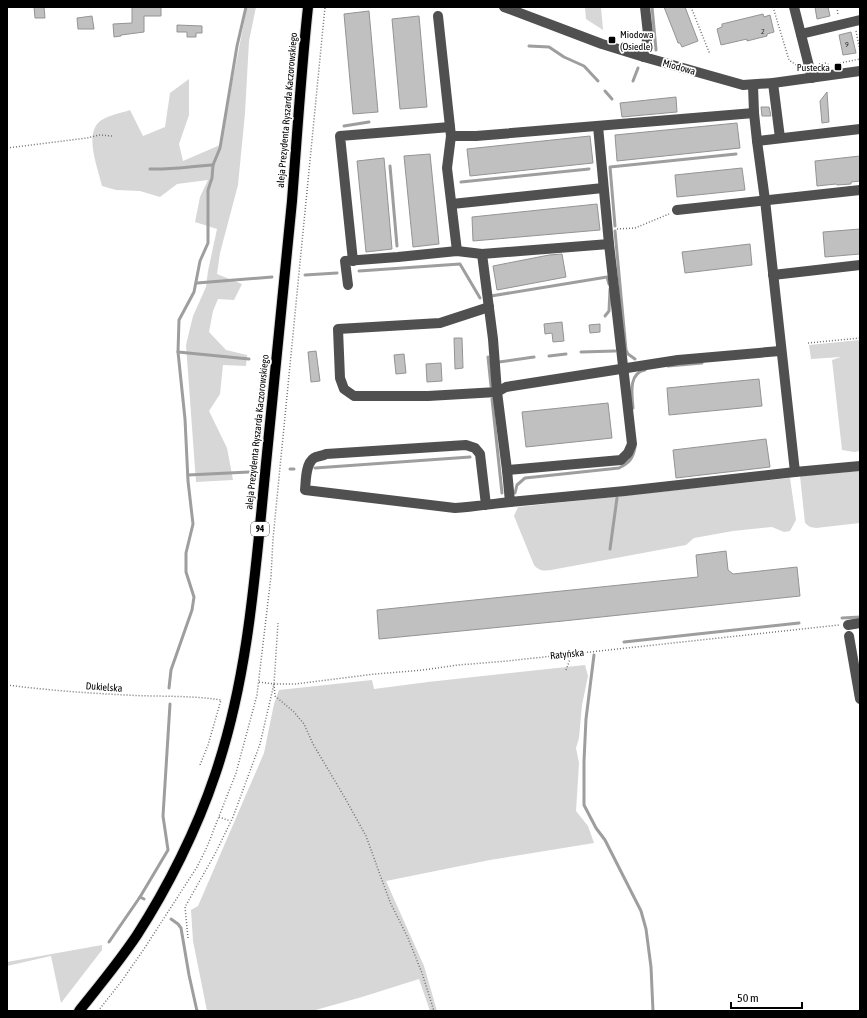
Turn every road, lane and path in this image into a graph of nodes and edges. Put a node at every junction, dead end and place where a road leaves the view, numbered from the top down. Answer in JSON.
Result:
{"nodes":[{"id":1,"x":308,"y":7,"type":"edge"},
{"id":2,"x":319,"y":7,"type":"edge"},
{"id":3,"x":325,"y":7,"type":"edge"},
{"id":4,"x":504,"y":7,"type":"edge"},
{"id":5,"x":645,"y":7,"type":"edge"},
{"id":6,"x":695,"y":7,"type":"edge"},
{"id":7,"x":773,"y":7,"type":"edge"},
{"id":8,"x":794,"y":7,"type":"edge"},
{"id":9,"x":691,"y":8,"type":"edge"},
{"id":10,"x":438,"y":16,"type":"dead end"},
{"id":11,"x":857,"y":21,"type":"edge"},
{"id":12,"x":801,"y":34,"type":"junction"},
{"id":13,"x":859,"y":41,"type":"edge"},
{"id":14,"x":860,"y":51,"type":"edge"},
{"id":15,"x":712,"y":53,"type":"dead end"},
{"id":16,"x":644,"y":57,"type":"junction"},
{"id":17,"x":860,"y":59,"type":"edge"},
{"id":18,"x":838,"y":63,"type":"dead end"},
{"id":19,"x":817,"y":64,"type":"dead end"},
{"id":20,"x":831,"y":65,"type":"dead end"},
{"id":21,"x":800,"y":67,"type":"dead end"},
{"id":22,"x":860,"y":71,"type":"edge"},
{"id":23,"x":812,"y":78,"type":"junction"},
{"id":24,"x":773,"y":83,"type":"junction"},
{"id":25,"x":753,"y":85,"type":"junction"},
{"id":26,"x":754,"y":112,"type":"junction"},
{"id":27,"x":598,"y":126,"type":"junction"},
{"id":28,"x":860,"y":129,"type":"edge"},
{"id":29,"x":450,"y":131,"type":"junction"},
{"id":30,"x":112,"y":136,"type":"dead end"},
{"id":31,"x":780,"y":138,"type":"junction"},
{"id":32,"x":757,"y":141,"type":"junction"},
{"id":33,"x":7,"y":148,"type":"edge"},
{"id":34,"x":603,"y":188,"type":"junction"},
{"id":35,"x":860,"y":190,"type":"edge"},
{"id":36,"x":765,"y":200,"type":"junction"},
{"id":37,"x":452,"y":204,"type":"junction"},
{"id":38,"x":677,"y":210,"type":"joint"},
{"id":39,"x":608,"y":232,"type":"junction"},
{"id":40,"x":609,"y":244,"type":"junction"},
{"id":41,"x":457,"y":251,"type":"junction"},
{"id":42,"x":482,"y":254,"type":"junction"},
{"id":43,"x":353,"y":260,"type":"junction"},
{"id":44,"x":860,"y":265,"type":"edge"},
{"id":45,"x":773,"y":275,"type":"junction"},
{"id":46,"x":348,"y":285,"type":"dead end"},
{"id":47,"x":489,"y":307,"type":"junction"},
{"id":48,"x":860,"y":338,"type":"edge"},
{"id":49,"x":808,"y":343,"type":"dead end"},
{"id":50,"x":780,"y":351,"type":"junction"},
{"id":51,"x":623,"y":368,"type":"junction"},
{"id":52,"x":497,"y":392,"type":"junction"},
{"id":53,"x":860,"y":466,"type":"edge"},
{"id":54,"x":507,"y":470,"type":"junction"},
{"id":55,"x":794,"y":472,"type":"junction"},
{"id":56,"x":510,"y":502,"type":"junction"},
{"id":57,"x":486,"y":505,"type":"junction"},
{"id":58,"x":278,"y":623,"type":"dead end"},
{"id":59,"x":860,"y":623,"type":"edge"},
{"id":60,"x":848,"y":624,"type":"joint"},
{"id":61,"x":849,"y":636,"type":"dead end"},
{"id":62,"x":572,"y":654,"type":"junction"},
{"id":63,"x":566,"y":670,"type":"dead end"},
{"id":64,"x":259,"y":682,"type":"dead end"},
{"id":65,"x":274,"y":684,"type":"junction"},
{"id":66,"x":7,"y":685,"type":"edge"},
{"id":67,"x":860,"y":699,"type":"edge"},
{"id":68,"x":200,"y":765,"type":"dead end"},
{"id":69,"x":219,"y":817,"type":"dead end"},
{"id":70,"x":231,"y":821,"type":"junction"},
{"id":71,"x":188,"y":938,"type":"dead end"},
{"id":72,"x":79,"y":1011,"type":"edge"},
{"id":73,"x":434,"y":1011,"type":"edge"}],
"edges":[{"from":1,"to":72,"type":"main road","name":"aleja Prezydenta Ryszarda Kaczorowskiego","number":"94"},
{"from":2,"to":3,"type":"path"},
{"from":4,"to":16,"type":"street","name":"Miodowa"},
{"from":5,"to":16,"type":"street"},
{"from":6,"to":9,"type":"path"},
{"from":7,"to":21,"type":"path"},
{"from":8,"to":12,"type":"street"},
{"from":9,"to":15,"type":"path"},
{"from":10,"to":29,"type":"street"},
{"from":11,"to":12,"type":"street"},
{"from":11,"to":13,"type":"path"},
{"from":12,"to":23,"type":"street"},
{"from":13,"to":14,"type":"path"},
{"from":16,"to":25,"type":"street","name":"Miodowa"},
{"from":17,"to":18,"type":"path"},
{"from":19,"to":20,"type":"path"},
{"from":22,"to":23,"type":"street","name":"Miodowa"},
{"from":23,"to":24,"type":"street","name":"Miodowa"},
{"from":24,"to":25,"type":"street","name":"Miodowa"},
{"from":24,"to":31,"type":"street"},
{"from":25,"to":26,"type":"street"},
{"from":26,"to":27,"type":"street"},
{"from":26,"to":32,"type":"street"},
{"from":27,"to":29,"type":"street"},
{"from":27,"to":34,"type":"street"},
{"from":28,"to":31,"type":"street"},
{"from":29,"to":37,"type":"street"},
{"from":29,"to":43,"type":"street"},
{"from":30,"to":33,"type":"path"},
{"from":31,"to":32,"type":"street"},
{"from":32,"to":36,"type":"street"},
{"from":34,"to":37,"type":"street"},
{"from":34,"to":39,"type":"street"},
{"from":35,"to":36,"type":"street"},
{"from":36,"to":38,"type":"street"},
{"from":36,"to":45,"type":"street"},
{"from":37,"to":41,"type":"street"},
{"from":38,"to":39,"type":"path"},
{"from":39,"to":40,"type":"street"},
{"from":40,"to":42,"type":"street"},
{"from":40,"to":51,"type":"street"},
{"from":41,"to":42,"type":"street"},
{"from":41,"to":43,"type":"street"},
{"from":42,"to":47,"type":"street"},
{"from":43,"to":46,"type":"street"},
{"from":44,"to":45,"type":"street"},
{"from":45,"to":50,"type":"street"},
{"from":47,"to":52,"type":"street"},
{"from":47,"to":52,"type":"street"},
{"from":48,"to":49,"type":"path"},
{"from":50,"to":51,"type":"street"},
{"from":50,"to":55,"type":"street"},
{"from":51,"to":52,"type":"street"},
{"from":51,"to":54,"type":"street"},
{"from":52,"to":54,"type":"street"},
{"from":53,"to":55,"type":"street"},
{"from":54,"to":56,"type":"street"},
{"from":55,"to":56,"type":"street"},
{"from":56,"to":57,"type":"street"},
{"from":57,"to":57,"type":"street"},
{"from":58,"to":65,"type":"path"},
{"from":59,"to":60,"type":"street"},
{"from":60,"to":62,"type":"path","name":"Ratyńska"},
{"from":61,"to":67,"type":"street"},
{"from":62,"to":63,"type":"path"},
{"from":62,"to":65,"type":"path","name":"Ratyńska"},
{"from":64,"to":65,"type":"path","name":"Ratyńska"},
{"from":65,"to":70,"type":"path"},
{"from":65,"to":73,"type":"path"},
{"from":66,"to":68,"type":"path","name":"Dukielska"},
{"from":69,"to":70,"type":"path"},
{"from":70,"to":71,"type":"path"}]}
